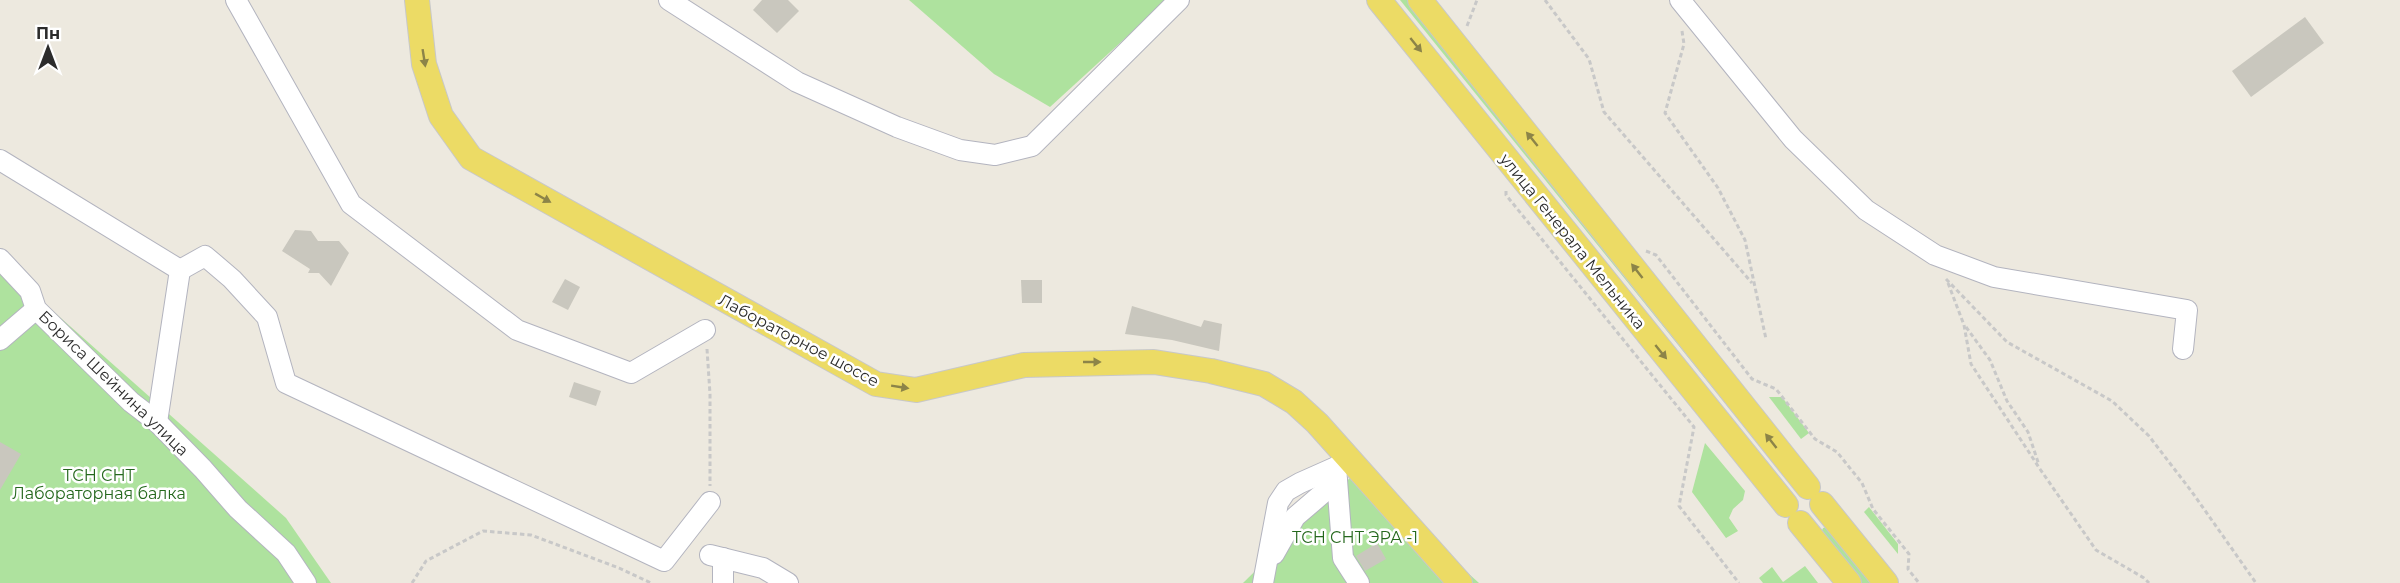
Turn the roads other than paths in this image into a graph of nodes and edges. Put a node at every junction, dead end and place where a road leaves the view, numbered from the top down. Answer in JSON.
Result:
{"nodes":[{"id":1,"x":236,"y":0,"type":"edge"},
{"id":2,"x":417,"y":0,"type":"edge"},
{"id":3,"x":669,"y":0,"type":"edge"},
{"id":4,"x":1179,"y":0,"type":"edge"},
{"id":5,"x":1379,"y":0,"type":"edge"},
{"id":6,"x":1420,"y":0,"type":"edge"},
{"id":7,"x":1680,"y":0,"type":"edge"},
{"id":8,"x":0,"y":160,"type":"edge"},
{"id":9,"x":0,"y":259,"type":"edge"},
{"id":10,"x":180,"y":270,"type":"junction"},
{"id":11,"x":36,"y":309,"type":"junction"},
{"id":12,"x":705,"y":330,"type":"road end"},
{"id":13,"x":0,"y":340,"type":"edge"},
{"id":14,"x":2183,"y":350,"type":"dead end"},
{"id":15,"x":157,"y":422,"type":"junction"},
{"id":16,"x":1790,"y":465,"type":"junction"},
{"id":17,"x":1340,"y":469,"type":"junction"},
{"id":18,"x":1767,"y":482,"type":"junction"},
{"id":19,"x":710,"y":502,"type":"road end"},
{"id":20,"x":1838,"y":524,"type":"junction"},
{"id":21,"x":1816,"y":543,"type":"junction"},
{"id":22,"x":1264,"y":576,"type":"edge"},
{"id":23,"x":306,"y":583,"type":"edge"},
{"id":24,"x":723,"y":583,"type":"edge"},
{"id":25,"x":788,"y":583,"type":"edge"},
{"id":26,"x":1359,"y":583,"type":"edge"},
{"id":27,"x":1460,"y":583,"type":"edge"},
{"id":28,"x":1849,"y":583,"type":"edge"},
{"id":29,"x":1886,"y":583,"type":"edge"}],
"edges":[{"from":1,"to":12,"type":"street"},
{"from":2,"to":17,"type":"main road","name":"Лабораторное шоссе","one_way":true},
{"from":3,"to":4,"type":"street"},
{"from":5,"to":18,"type":"main road","name":"улица Генерала Мельника","one_way":true},
{"from":16,"to":6,"type":"main road","name":"улица Генерала Мельника","one_way":true},
{"from":7,"to":14,"type":"street"},
{"from":8,"to":10,"type":"street"},
{"from":9,"to":11,"type":"street","name":"Бориса Шейнина улица"},
{"from":10,"to":15,"type":"street"},
{"from":10,"to":19,"type":"street"},
{"from":11,"to":13,"type":"street"},
{"from":11,"to":15,"type":"street","name":"Бориса Шейнина улица"},
{"from":15,"to":23,"type":"street","name":"Бориса Шейнина улица"},
{"from":16,"to":18,"type":"main road"},
{"from":16,"to":20,"type":"main road","name":"улица Генерала Мельника"},
{"from":17,"to":22,"type":"street"},
{"from":17,"to":26,"type":"street"},
{"from":17,"to":27,"type":"main road","name":"Лабораторное шоссе"},
{"from":18,"to":21,"type":"main road","name":"улица Генерала Мельника"},
{"from":20,"to":21,"type":"main road"},
{"from":20,"to":29,"type":"main road","name":"улица Генерала Мельника"},
{"from":21,"to":28,"type":"main road","name":"улица Генерала Мельника"},
{"from":24,"to":25,"type":"street"}]}
